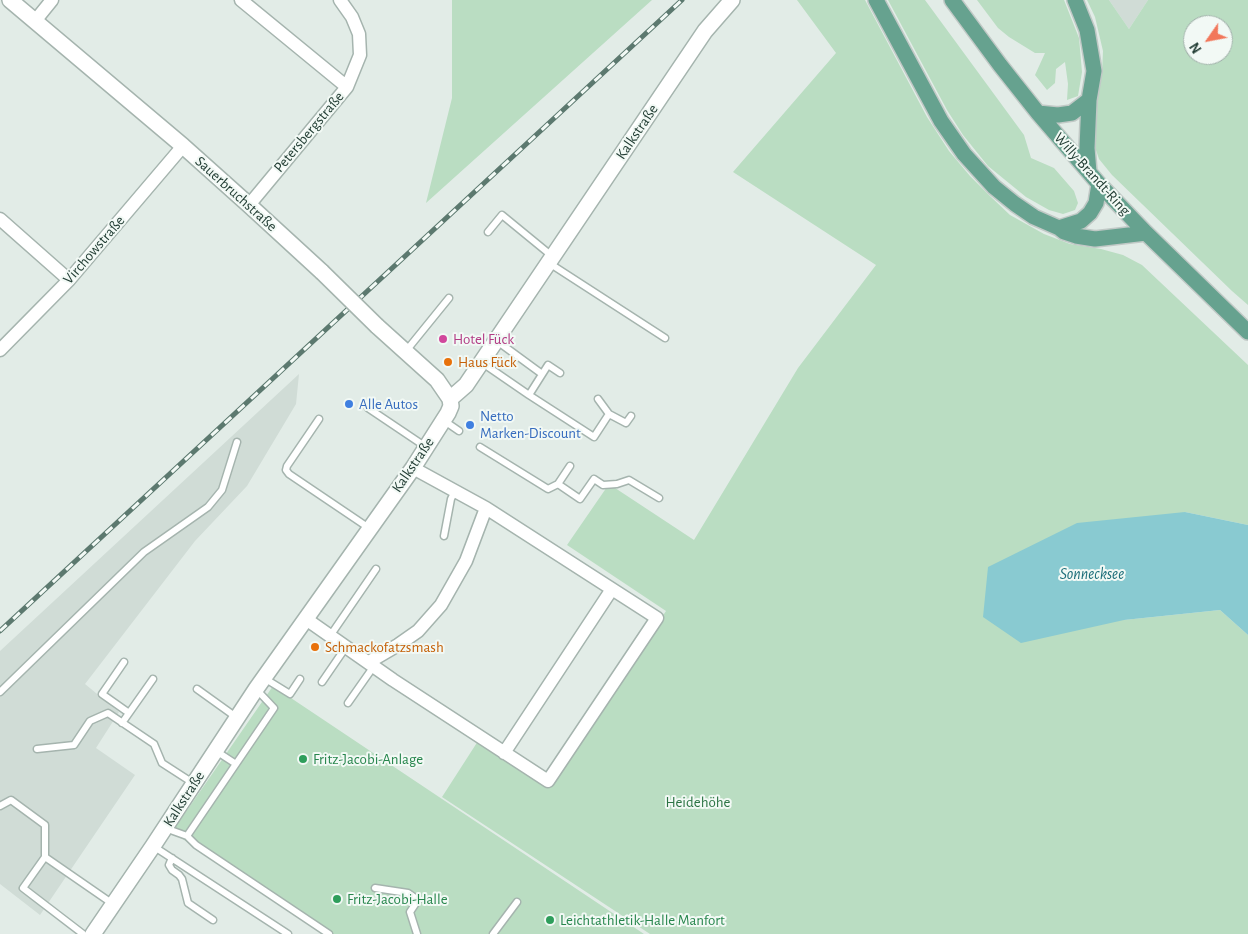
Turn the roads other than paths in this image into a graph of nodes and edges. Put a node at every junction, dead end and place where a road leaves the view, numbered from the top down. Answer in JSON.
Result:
{"nodes":[{"id":1,"x":10,"y":0,"type":"edge"},
{"id":2,"x":52,"y":0,"type":"edge"},
{"id":3,"x":240,"y":0,"type":"edge"},
{"id":4,"x":340,"y":0,"type":"edge"},
{"id":5,"x":732,"y":0,"type":"edge"},
{"id":6,"x":876,"y":0,"type":"edge"},
{"id":7,"x":952,"y":0,"type":"edge"},
{"id":8,"x":1075,"y":0,"type":"edge"},
{"id":9,"x":35,"y":21,"type":"junction"},
{"id":10,"x":347,"y":87,"type":"junction"},
{"id":11,"x":1090,"y":100,"type":"junction"},
{"id":12,"x":1038,"y":113,"type":"junction"},
{"id":13,"x":183,"y":146,"type":"junction"},
{"id":14,"x":1094,"y":178,"type":"junction"},
{"id":15,"x":249,"y":205,"type":"junction"},
{"id":16,"x":0,"y":219,"type":"edge"},
{"id":17,"x":1059,"y":228,"type":"junction"},
{"id":18,"x":488,"y":232,"type":"dead end"},
{"id":19,"x":1146,"y":233,"type":"junction"},
{"id":20,"x":551,"y":260,"type":"junction"},
{"id":21,"x":69,"y":280,"type":"junction"},
{"id":22,"x":449,"y":298,"type":"dead end"},
{"id":23,"x":1248,"y":332,"type":"edge"},
{"id":24,"x":665,"y":338,"type":"dead end"},
{"id":25,"x":496,"y":341,"type":"junction"},
{"id":26,"x":0,"y":350,"type":"edge"},
{"id":27,"x":406,"y":351,"type":"junction"},
{"id":28,"x":481,"y":362,"type":"junction"},
{"id":29,"x":560,"y":373,"type":"dead end"},
{"id":30,"x":542,"y":374,"type":"junction"},
{"id":31,"x":529,"y":395,"type":"junction"},
{"id":32,"x":450,"y":398,"type":"junction"},
{"id":33,"x":598,"y":398,"type":"dead end"},
{"id":34,"x":368,"y":408,"type":"dead end"},
{"id":35,"x":609,"y":414,"type":"junction"},
{"id":36,"x":632,"y":416,"type":"dead end"},
{"id":37,"x":319,"y":419,"type":"dead end"},
{"id":38,"x":443,"y":420,"type":"junction"},
{"id":39,"x":458,"y":431,"type":"dead end"},
{"id":40,"x":237,"y":442,"type":"dead end"},
{"id":41,"x":426,"y":447,"type":"junction"},
{"id":42,"x":480,"y":447,"type":"dead end"},
{"id":43,"x":570,"y":466,"type":"dead end"},
{"id":44,"x":413,"y":468,"type":"junction"},
{"id":45,"x":558,"y":484,"type":"junction"},
{"id":46,"x":455,"y":491,"type":"junction"},
{"id":47,"x":660,"y":498,"type":"dead end"},
{"id":48,"x":486,"y":508,"type":"junction"},
{"id":49,"x":369,"y":528,"type":"junction"},
{"id":50,"x":444,"y":536,"type":"dead end"},
{"id":51,"x":376,"y":569,"type":"dead end"},
{"id":52,"x":612,"y":588,"type":"junction"},
{"id":53,"x":306,"y":619,"type":"junction"},
{"id":54,"x":330,"y":636,"type":"junction"},
{"id":55,"x":346,"y":647,"type":"junction"},
{"id":56,"x":124,"y":662,"type":"dead end"},
{"id":57,"x":372,"y":664,"type":"junction"},
{"id":58,"x":153,"y":679,"type":"dead end"},
{"id":59,"x":300,"y":679,"type":"dead end"},
{"id":60,"x":322,"y":682,"type":"dead end"},
{"id":61,"x":260,"y":683,"type":"junction"},
{"id":62,"x":197,"y":689,"type":"dead end"},
{"id":63,"x":0,"y":692,"type":"edge"},
{"id":64,"x":348,"y":704,"type":"dead end"},
{"id":65,"x":129,"y":713,"type":"junction"},
{"id":66,"x":238,"y":717,"type":"junction"},
{"id":67,"x":122,"y":722,"type":"junction"},
{"id":68,"x":37,"y":749,"type":"dead end"},
{"id":69,"x":216,"y":750,"type":"junction"},
{"id":70,"x":504,"y":753,"type":"junction"},
{"id":71,"x":236,"y":764,"type":"junction"},
{"id":72,"x":194,"y":784,"type":"junction"},
{"id":73,"x":0,"y":806,"type":"edge"},
{"id":74,"x":165,"y":828,"type":"junction"},
{"id":75,"x":187,"y":836,"type":"junction"},
{"id":76,"x":153,"y":846,"type":"junction"},
{"id":77,"x":45,"y":857,"type":"junction"},
{"id":78,"x":172,"y":858,"type":"junction"},
{"id":79,"x":375,"y":888,"type":"dead end"},
{"id":80,"x":517,"y":902,"type":"dead end"},
{"id":81,"x":114,"y":904,"type":"junction"},
{"id":82,"x":213,"y":920,"type":"dead end"},
{"id":83,"x":84,"y":934,"type":"edge"},
{"id":84,"x":93,"y":934,"type":"edge"},
{"id":85,"x":288,"y":934,"type":"edge"},
{"id":86,"x":329,"y":934,"type":"edge"},
{"id":87,"x":417,"y":934,"type":"edge"},
{"id":88,"x":493,"y":934,"type":"edge"}],
"edges":[{"from":1,"to":9,"type":"street","name":"Sauerbruchstraße"},
{"from":2,"to":9,"type":"street"},
{"from":3,"to":10,"type":"street"},
{"from":4,"to":10,"type":"street","name":"Petersbergstraße"},
{"from":5,"to":20,"type":"street","name":"Kalkstraße"},
{"from":6,"to":17,"type":"main road"},
{"from":7,"to":12,"type":"main road","name":"Willy-Brandt-Ring"},
{"from":8,"to":11,"type":"main road"},
{"from":9,"to":13,"type":"street","name":"Sauerbruchstraße"},
{"from":10,"to":15,"type":"street","name":"Petersbergstraße"},
{"from":11,"to":12,"type":"main road"},
{"from":11,"to":14,"type":"main road"},
{"from":12,"to":14,"type":"main road","name":"Willy-Brandt-Ring"},
{"from":13,"to":15,"type":"street","name":"Sauerbruchstraße"},
{"from":13,"to":21,"type":"street","name":"Virchowstraße"},
{"from":14,"to":17,"type":"main road"},
{"from":14,"to":19,"type":"main road","name":"Willy-Brandt-Ring"},
{"from":15,"to":27,"type":"street","name":"Sauerbruchstraße","bridge":true},
{"from":16,"to":21,"type":"street"},
{"from":17,"to":19,"type":"main road"},
{"from":18,"to":20,"type":"lane"},
{"from":19,"to":23,"type":"main road","name":"Willy-Brandt-Ring"},
{"from":20,"to":24,"type":"lane"},
{"from":20,"to":25,"type":"street","name":"Kalkstraße"},
{"from":21,"to":26,"type":"street","name":"Virchowstraße"},
{"from":22,"to":27,"type":"lane"},
{"from":25,"to":28,"type":"street","name":"Kalkstraße"},
{"from":25,"to":30,"type":"lane"},
{"from":27,"to":32,"type":"street","name":"Sauerbruchstraße"},
{"from":28,"to":31,"type":"lane"},
{"from":28,"to":32,"type":"street","name":"Kalkstraße"},
{"from":29,"to":30,"type":"lane"},
{"from":30,"to":31,"type":"lane"},
{"from":31,"to":35,"type":"lane"},
{"from":32,"to":38,"type":"street","name":"Kalkstraße"},
{"from":33,"to":35,"type":"lane"},
{"from":34,"to":41,"type":"lane"},
{"from":35,"to":36,"type":"lane"},
{"from":37,"to":49,"type":"lane"},
{"from":38,"to":39,"type":"lane"},
{"from":38,"to":41,"type":"street","name":"Kalkstraße"},
{"from":40,"to":63,"type":"lane"},
{"from":41,"to":44,"type":"street","name":"Kalkstraße"},
{"from":42,"to":45,"type":"lane"},
{"from":43,"to":45,"type":"lane"},
{"from":44,"to":46,"type":"street"},
{"from":44,"to":49,"type":"street","name":"Kalkstraße"},
{"from":45,"to":47,"type":"lane"},
{"from":46,"to":48,"type":"street"},
{"from":46,"to":50,"type":"lane"},
{"from":48,"to":52,"type":"street"},
{"from":48,"to":57,"type":"street"},
{"from":49,"to":53,"type":"street","name":"Kalkstraße"},
{"from":51,"to":54,"type":"lane"},
{"from":52,"to":70,"type":"street"},
{"from":52,"to":70,"type":"street"},
{"from":53,"to":54,"type":"street"},
{"from":53,"to":61,"type":"street","name":"Kalkstraße"},
{"from":54,"to":55,"type":"street"},
{"from":55,"to":57,"type":"street"},
{"from":55,"to":60,"type":"lane"},
{"from":56,"to":65,"type":"lane"},
{"from":57,"to":64,"type":"lane"},
{"from":57,"to":70,"type":"street"},
{"from":58,"to":65,"type":"lane"},
{"from":59,"to":61,"type":"lane"},
{"from":61,"to":66,"type":"street","name":"Kalkstraße"},
{"from":61,"to":71,"type":"lane"},
{"from":62,"to":66,"type":"lane"},
{"from":65,"to":67,"type":"lane"},
{"from":66,"to":69,"type":"street","name":"Kalkstraße"},
{"from":67,"to":68,"type":"lane"},
{"from":67,"to":72,"type":"lane"},
{"from":69,"to":71,"type":"lane"},
{"from":69,"to":72,"type":"street","name":"Kalkstraße"},
{"from":71,"to":75,"type":"lane"},
{"from":72,"to":74,"type":"street","name":"Kalkstraße"},
{"from":73,"to":77,"type":"lane"},
{"from":74,"to":75,"type":"lane"},
{"from":74,"to":76,"type":"street","name":"Kalkstraße"},
{"from":75,"to":86,"type":"lane"},
{"from":76,"to":78,"type":"lane"},
{"from":76,"to":81,"type":"street","name":"Kalkstraße"},
{"from":77,"to":81,"type":"lane"},
{"from":77,"to":83,"type":"lane"},
{"from":78,"to":82,"type":"lane"},
{"from":78,"to":85,"type":"lane"},
{"from":79,"to":87,"type":"lane"},
{"from":80,"to":88,"type":"lane"},
{"from":81,"to":84,"type":"street","name":"Kalkstraße"}]}
